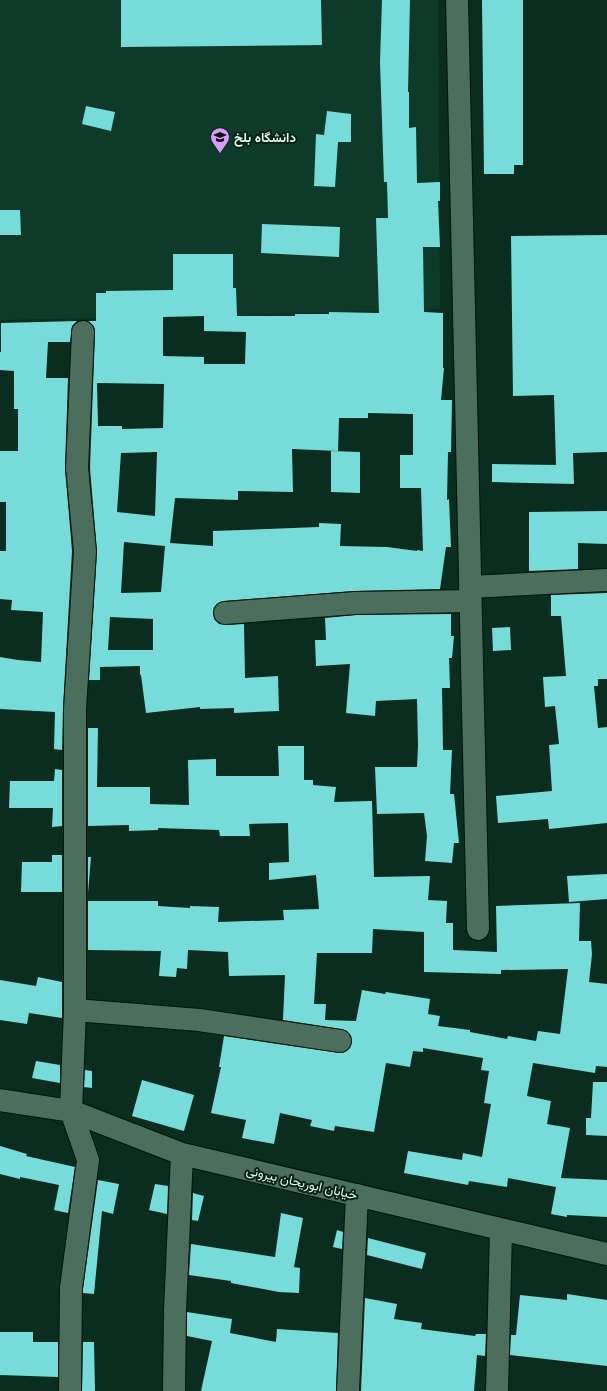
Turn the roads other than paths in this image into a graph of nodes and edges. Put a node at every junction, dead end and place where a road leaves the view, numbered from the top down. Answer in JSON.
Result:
{"nodes":[{"id":1,"x":457,"y":0,"type":"edge"},
{"id":2,"x":83,"y":332,"type":"dead end"},
{"id":3,"x":607,"y":580,"type":"edge"},
{"id":4,"x":470,"y":594,"type":"junction"},
{"id":5,"x":225,"y":612,"type":"dead end"},
{"id":6,"x":478,"y":929,"type":"dead end"},
{"id":7,"x":75,"y":1010,"type":"junction"},
{"id":8,"x":340,"y":1041,"type":"dead end"},
{"id":9,"x":0,"y":1100,"type":"edge"},
{"id":10,"x":71,"y":1111,"type":"junction"},
{"id":11,"x":182,"y":1154,"type":"junction"},
{"id":12,"x":357,"y":1195,"type":"junction"},
{"id":13,"x":501,"y":1230,"type":"junction"},
{"id":14,"x":607,"y":1254,"type":"edge"},
{"id":15,"x":70,"y":1391,"type":"edge"},
{"id":16,"x":174,"y":1391,"type":"edge"},
{"id":17,"x":348,"y":1391,"type":"edge"},
{"id":18,"x":497,"y":1391,"type":"edge"}],
"edges":[{"from":1,"to":4,"type":"street"},
{"from":2,"to":7,"type":"street"},
{"from":3,"to":4,"type":"street"},
{"from":4,"to":5,"type":"street"},
{"from":4,"to":6,"type":"street"},
{"from":7,"to":8,"type":"street"},
{"from":7,"to":10,"type":"street"},
{"from":9,"to":10,"type":"street","name":"خیابان ابوریحان بیرونی"},
{"from":10,"to":11,"type":"street","name":"خیابان ابوریحان بیرونی"},
{"from":10,"to":15,"type":"street"},
{"from":11,"to":12,"type":"street","name":"خیابان ابوریحان بیرونی"},
{"from":11,"to":16,"type":"street"},
{"from":12,"to":13,"type":"street","name":"خیابان ابوریحان بیرونی"},
{"from":12,"to":17,"type":"street"},
{"from":13,"to":14,"type":"street","name":"خیابان ابوریحان بیرونی"},
{"from":13,"to":18,"type":"street"}]}
